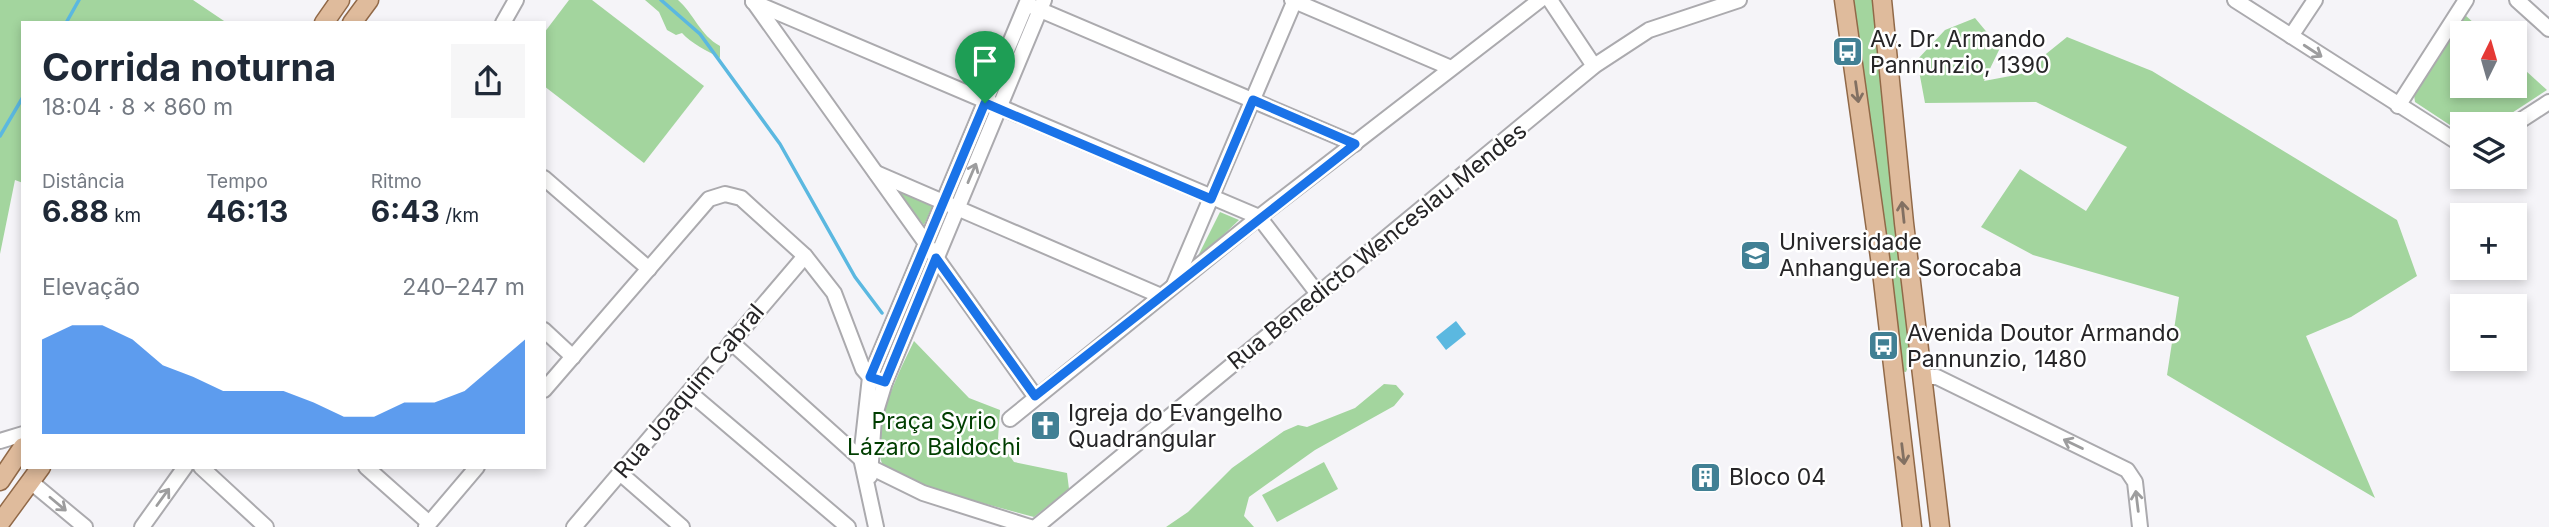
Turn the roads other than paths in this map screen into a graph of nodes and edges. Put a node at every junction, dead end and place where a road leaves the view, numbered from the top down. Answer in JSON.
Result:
{"nodes":[{"id":1,"x":340,"y":0,"type":"edge"},
{"id":2,"x":369,"y":0,"type":"edge"},
{"id":3,"x":516,"y":0,"type":"edge"},
{"id":4,"x":1294,"y":0,"type":"edge"},
{"id":5,"x":1540,"y":0,"type":"edge"},
{"id":6,"x":1549,"y":0,"type":"edge"},
{"id":7,"x":1739,"y":0,"type":"edge"},
{"id":8,"x":1843,"y":0,"type":"edge"},
{"id":9,"x":1882,"y":0,"type":"edge"},
{"id":10,"x":2235,"y":0,"type":"edge"},
{"id":11,"x":2315,"y":0,"type":"edge"},
{"id":12,"x":2466,"y":0,"type":"edge"},
{"id":13,"x":2517,"y":0,"type":"edge"},
{"id":14,"x":753,"y":1,"type":"edge"},
{"id":15,"x":1024,"y":1,"type":"edge"},
{"id":16,"x":778,"y":5,"type":"edge"},
{"id":17,"x":1042,"y":5,"type":"edge"},
{"id":18,"x":325,"y":21,"type":"edge"},
{"id":19,"x":353,"y":21,"type":"edge"},
{"id":20,"x":504,"y":21,"type":"edge"},
{"id":21,"x":769,"y":26,"type":"junction"},
{"id":22,"x":2549,"y":29,"type":"edge"},
{"id":23,"x":2291,"y":37,"type":"junction"},
{"id":24,"x":1594,"y":66,"type":"junction"},
{"id":25,"x":1451,"y":68,"type":"junction"},
{"id":26,"x":1253,"y":100,"type":"junction"},
{"id":27,"x":2549,"y":102,"type":"edge"},
{"id":28,"x":992,"y":106,"type":"junction"},
{"id":29,"x":2398,"y":106,"type":"junction"},
{"id":30,"x":2527,"y":116,"type":"edge"},
{"id":31,"x":2450,"y":138,"type":"edge"},
{"id":32,"x":1355,"y":144,"type":"junction"},
{"id":33,"x":874,"y":172,"type":"junction"},
{"id":34,"x":546,"y":180,"type":"edge"},
{"id":35,"x":1211,"y":199,"type":"junction"},
{"id":36,"x":951,"y":205,"type":"junction"},
{"id":37,"x":1259,"y":217,"type":"junction"},
{"id":38,"x":926,"y":244,"type":"junction"},
{"id":39,"x":805,"y":256,"type":"junction"},
{"id":40,"x":936,"y":258,"type":"junction"},
{"id":41,"x":649,"y":269,"type":"junction"},
{"id":42,"x":1173,"y":287,"type":"junction"},
{"id":43,"x":1318,"y":294,"type":"junction"},
{"id":44,"x":1161,"y":296,"type":"junction"},
{"id":45,"x":546,"y":332,"type":"edge"},
{"id":46,"x":731,"y":342,"type":"junction"},
{"id":47,"x":573,"y":357,"type":"junction"},
{"id":48,"x":870,"y":377,"type":"junction"},
{"id":49,"x":1922,"y":377,"type":"junction"},
{"id":50,"x":885,"y":382,"type":"junction"},
{"id":51,"x":1895,"y":386,"type":"junction"},
{"id":52,"x":546,"y":388,"type":"edge"},
{"id":53,"x":689,"y":392,"type":"junction"},
{"id":54,"x":1035,"y":396,"type":"junction"},
{"id":55,"x":1010,"y":419,"type":"dead end"},
{"id":56,"x":21,"y":435,"type":"edge"},
{"id":57,"x":0,"y":441,"type":"edge"},
{"id":58,"x":21,"y":450,"type":"edge"},
{"id":59,"x":866,"y":462,"type":"junction"},
{"id":60,"x":28,"y":469,"type":"edge"},
{"id":61,"x":184,"y":469,"type":"edge"},
{"id":62,"x":203,"y":469,"type":"edge"},
{"id":63,"x":368,"y":469,"type":"edge"},
{"id":64,"x":475,"y":469,"type":"edge"},
{"id":65,"x":620,"y":473,"type":"junction"},
{"id":66,"x":0,"y":481,"type":"edge"},
{"id":67,"x":0,"y":523,"type":"edge"},
{"id":68,"x":427,"y":525,"type":"edge"},
{"id":69,"x":85,"y":527,"type":"edge"},
{"id":70,"x":142,"y":527,"type":"edge"},
{"id":71,"x":266,"y":527,"type":"edge"},
{"id":72,"x":574,"y":527,"type":"edge"},
{"id":73,"x":682,"y":527,"type":"edge"},
{"id":74,"x":848,"y":527,"type":"edge"},
{"id":75,"x":876,"y":527,"type":"edge"},
{"id":76,"x":1030,"y":527,"type":"edge"},
{"id":77,"x":1036,"y":527,"type":"edge"},
{"id":78,"x":1912,"y":527,"type":"edge"},
{"id":79,"x":1940,"y":527,"type":"edge"},
{"id":80,"x":2140,"y":527,"type":"edge"}],
"edges":[{"from":1,"to":18,"type":"main road"},
{"from":2,"to":19,"type":"main road"},
{"from":3,"to":20,"type":"street"},
{"from":4,"to":25,"type":"street"},
{"from":4,"to":26,"type":"street"},
{"from":5,"to":25,"type":"street"},
{"from":6,"to":24,"type":"street"},
{"from":7,"to":24,"type":"street","name":"Rua Benedicto Wenceslau Mendes"},
{"from":8,"to":51,"type":"main road","one_way":true},
{"from":49,"to":9,"type":"main road","one_way":true},
{"from":10,"to":23,"type":"street"},
{"from":11,"to":23,"type":"street"},
{"from":12,"to":29,"type":"street"},
{"from":13,"to":22,"type":"street"},
{"from":14,"to":16,"type":"street"},
{"from":14,"to":21,"type":"street"},
{"from":15,"to":17,"type":"street"},
{"from":15,"to":28,"type":"street"},
{"from":16,"to":21,"type":"street"},
{"from":16,"to":28,"type":"street"},
{"from":17,"to":26,"type":"street"},
{"from":17,"to":28,"type":"street"},
{"from":21,"to":33,"type":"street"},
{"from":23,"to":29,"type":"street","one_way":true},
{"from":24,"to":43,"type":"street","name":"Rua Benedicto Wenceslau Mendes"},
{"from":25,"to":32,"type":"street"},
{"from":26,"to":32,"type":"street"},
{"from":26,"to":35,"type":"street"},
{"from":27,"to":30,"type":"street"},
{"from":28,"to":35,"type":"street"},
{"from":28,"to":36,"type":"street"},
{"from":29,"to":31,"type":"street"},
{"from":32,"to":37,"type":"street"},
{"from":33,"to":36,"type":"street"},
{"from":33,"to":38,"type":"street"},
{"from":34,"to":41,"type":"street"},
{"from":35,"to":37,"type":"street"},
{"from":35,"to":42,"type":"street"},
{"from":36,"to":38,"type":"street"},
{"from":36,"to":40,"type":"street"},
{"from":36,"to":44,"type":"street"},
{"from":37,"to":42,"type":"street"},
{"from":37,"to":43,"type":"street"},
{"from":38,"to":40,"type":"street"},
{"from":38,"to":48,"type":"street"},
{"from":39,"to":41,"type":"street"},
{"from":39,"to":46,"type":"street","name":"Rua Joaquim Cabral"},
{"from":39,"to":48,"type":"street"},
{"from":40,"to":50,"type":"street"},
{"from":40,"to":54,"type":"street"},
{"from":41,"to":47,"type":"street"},
{"from":42,"to":44,"type":"street"},
{"from":43,"to":77,"type":"street","name":"Rua Benedicto Wenceslau Mendes"},
{"from":44,"to":54,"type":"street"},
{"from":45,"to":47,"type":"street"},
{"from":46,"to":53,"type":"street","name":"Rua Joaquim Cabral"},
{"from":46,"to":59,"type":"street"},
{"from":47,"to":52,"type":"street"},
{"from":48,"to":50,"type":"street"},
{"from":48,"to":59,"type":"street"},
{"from":49,"to":51,"type":"main road"},
{"from":49,"to":79,"type":"main road"},
{"from":80,"to":49,"type":"street","one_way":true},
{"from":50,"to":59,"type":"street"},
{"from":51,"to":78,"type":"main road","one_way":true},
{"from":53,"to":65,"type":"street","name":"Rua Joaquim Cabral"},
{"from":53,"to":74,"type":"street"},
{"from":54,"to":55,"type":"street"},
{"from":56,"to":57,"type":"street"},
{"from":58,"to":66,"type":"main road"},
{"from":59,"to":75,"type":"street"},
{"from":59,"to":76,"type":"street"},
{"from":60,"to":67,"type":"main road"},
{"from":60,"to":69,"type":"street","one_way":true},
{"from":70,"to":61,"type":"street","one_way":true},
{"from":62,"to":71,"type":"street"},
{"from":63,"to":68,"type":"street"},
{"from":64,"to":68,"type":"street"},
{"from":65,"to":72,"type":"street","name":"Rua Joaquim Cabral"},
{"from":65,"to":73,"type":"street"}]}
